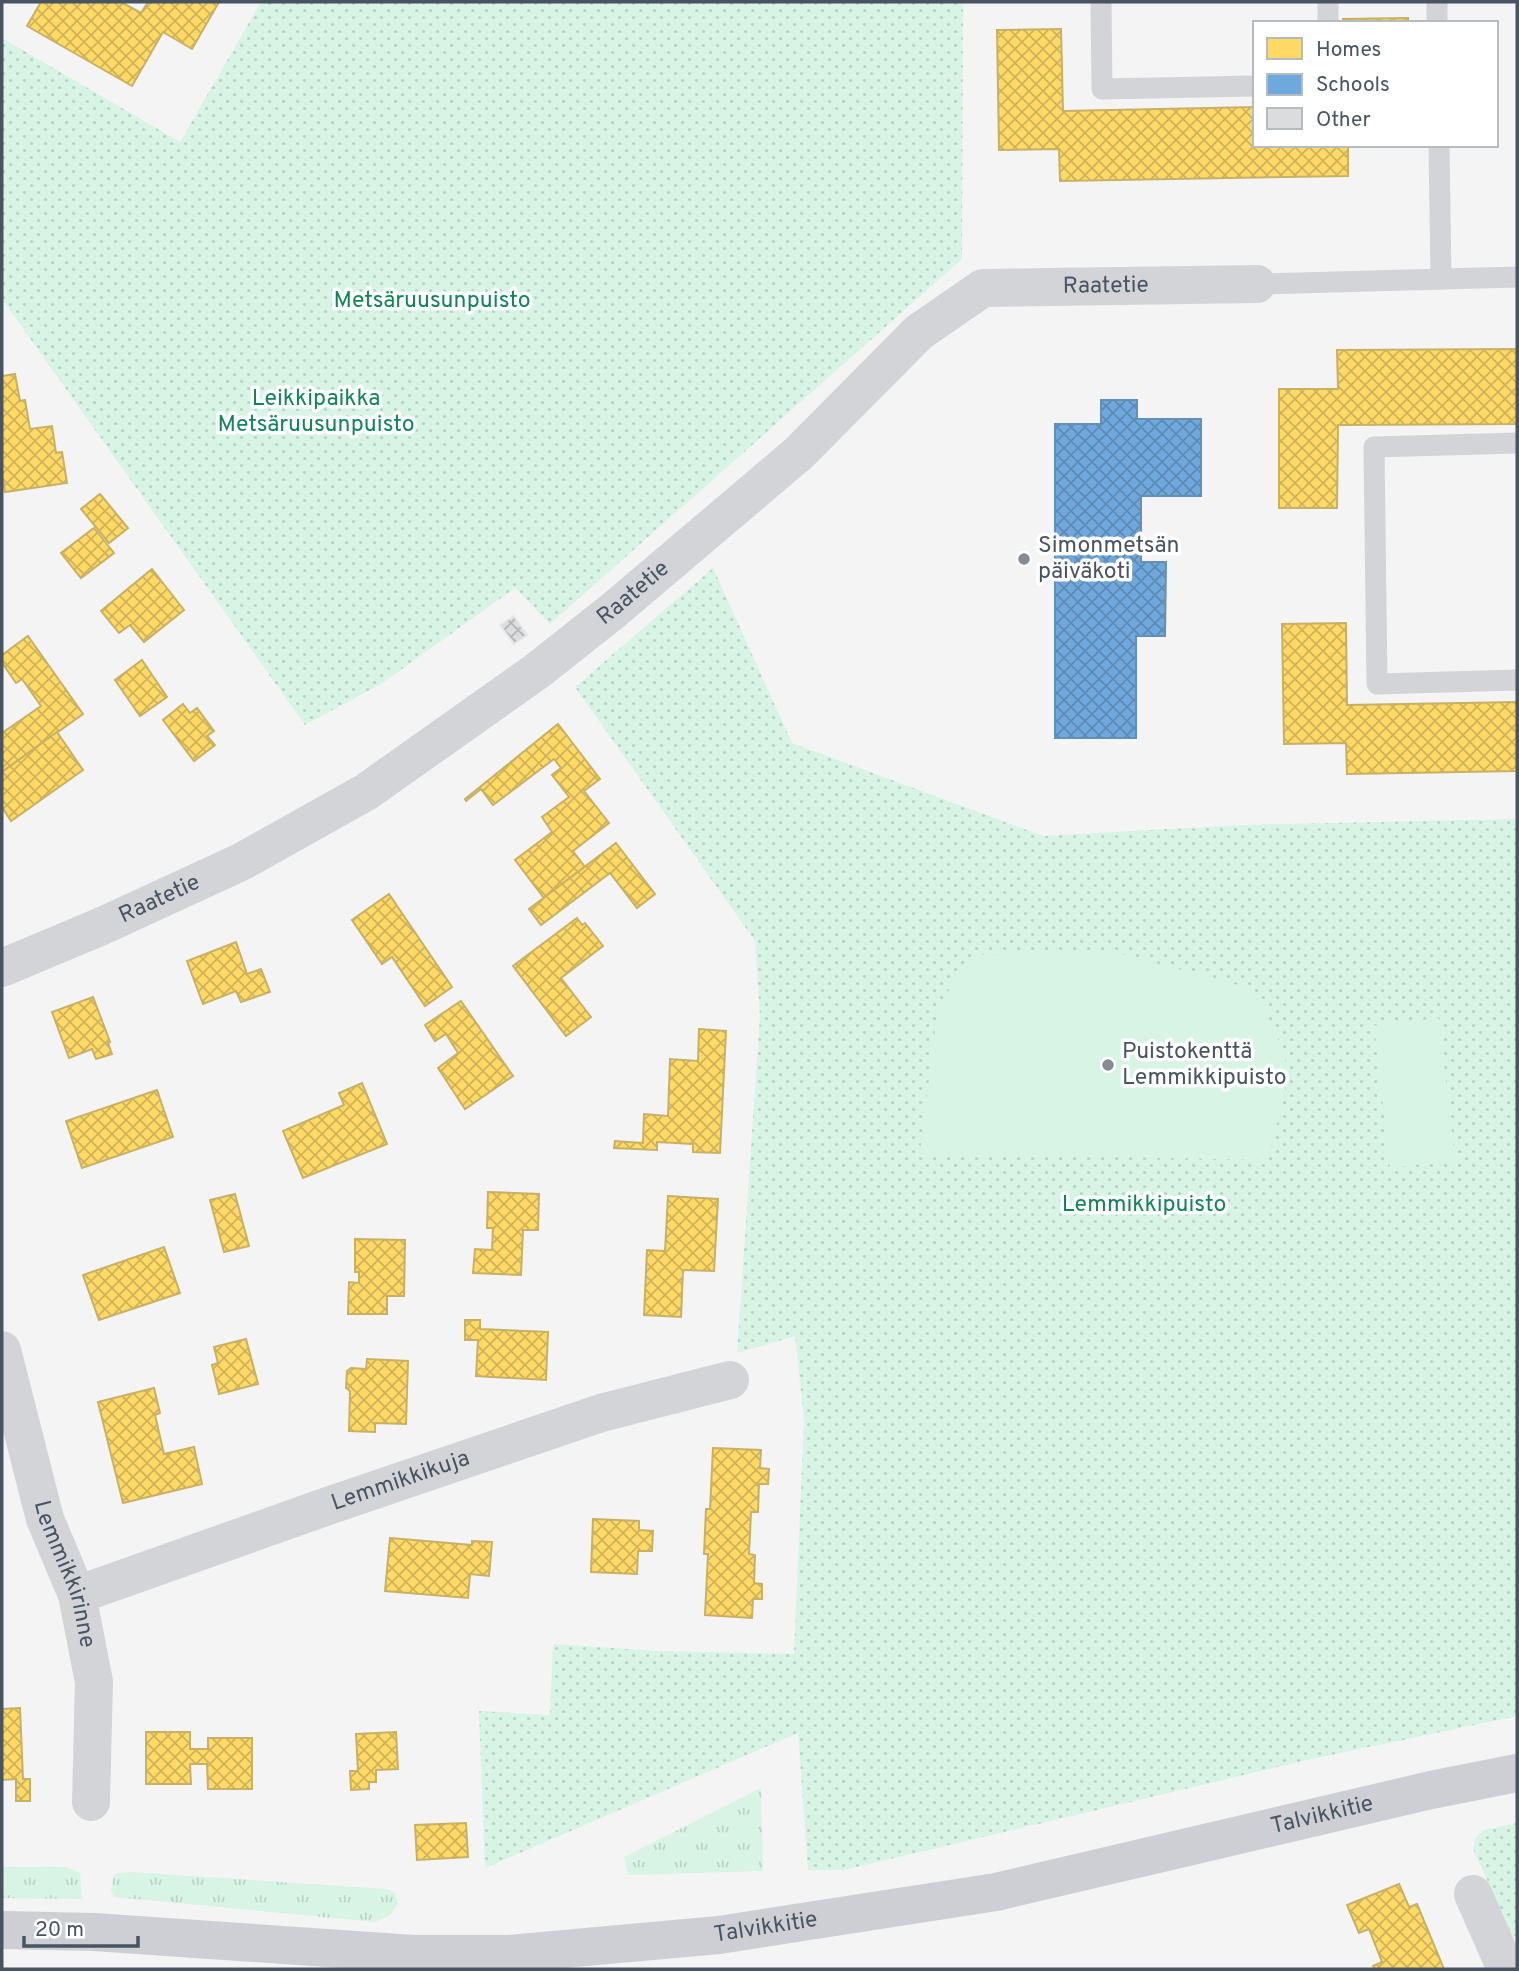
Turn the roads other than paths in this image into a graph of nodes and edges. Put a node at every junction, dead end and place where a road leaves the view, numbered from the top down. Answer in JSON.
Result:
{"nodes":[{"id":1,"x":1101,"y":2,"type":"edge"},
{"id":2,"x":1328,"y":2,"type":"edge"},
{"id":3,"x":1437,"y":2,"type":"edge"},
{"id":4,"x":1328,"y":21,"type":"edge"},
{"id":5,"x":1437,"y":21,"type":"edge"},
{"id":6,"x":1253,"y":86,"type":"edge"},
{"id":7,"x":1439,"y":147,"type":"edge"},
{"id":8,"x":1517,"y":277,"type":"edge"},
{"id":9,"x":1441,"y":279,"type":"junction"},
{"id":10,"x":1257,"y":284,"type":"joint"},
{"id":11,"x":1517,"y":443,"type":"edge"},
{"id":12,"x":1517,"y":680,"type":"edge"},
{"id":13,"x":2,"y":968,"type":"edge"},
{"id":14,"x":2,"y":1350,"type":"edge"},
{"id":15,"x":730,"y":1380,"type":"dead end"},
{"id":16,"x":77,"y":1595,"type":"junction"},
{"id":17,"x":1517,"y":1773,"type":"edge"},
{"id":18,"x":91,"y":1802,"type":"dead end"},
{"id":19,"x":1474,"y":1894,"type":"dead end"},
{"id":20,"x":2,"y":1930,"type":"edge"},
{"id":21,"x":1506,"y":1969,"type":"edge"}],
"edges":[{"from":1,"to":6,"type":"lane"},
{"from":2,"to":4,"type":"lane"},
{"from":3,"to":5,"type":"lane"},
{"from":7,"to":9,"type":"lane"},
{"from":8,"to":9,"type":"lane"},
{"from":9,"to":10,"type":"lane"},
{"from":10,"to":13,"type":"street","name":"Raatetie"},
{"from":11,"to":12,"type":"lane"},
{"from":14,"to":16,"type":"street","name":"Lemmikkirinne"},
{"from":15,"to":16,"type":"street","name":"Lemmikkikuja"},
{"from":16,"to":18,"type":"street","name":"Lemmikkirinne"},
{"from":17,"to":20,"type":"main road","name":"Talvikkitie"},
{"from":19,"to":21,"type":"street"}]}
